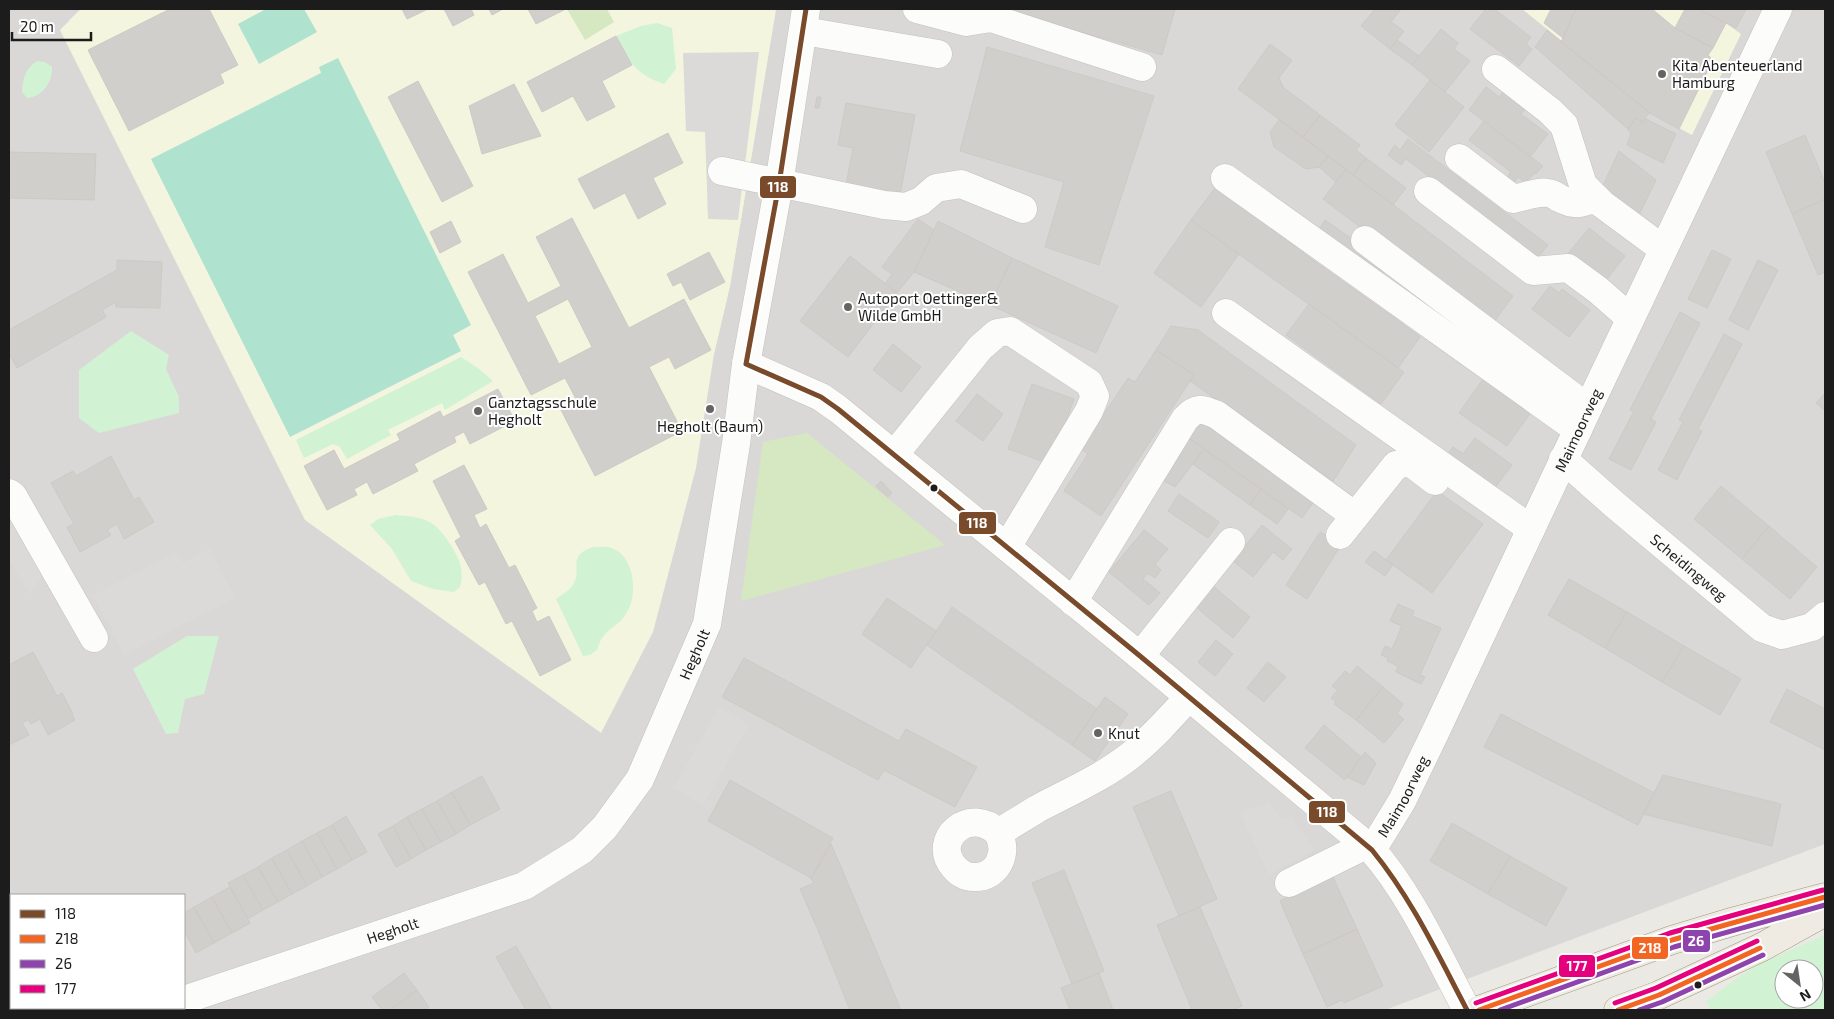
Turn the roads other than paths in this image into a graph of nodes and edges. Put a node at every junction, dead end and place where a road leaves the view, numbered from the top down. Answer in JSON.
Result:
{"nodes":[{"id":1,"x":917,"y":9,"type":"edge"},
{"id":2,"x":1778,"y":9,"type":"edge"},
{"id":3,"x":805,"y":20,"type":"edge"},
{"id":4,"x":938,"y":54,"type":"dead end"},
{"id":5,"x":1142,"y":67,"type":"dead end"},
{"id":6,"x":1496,"y":69,"type":"dead end"},
{"id":7,"x":1458,"y":158,"type":"dead end"},
{"id":8,"x":722,"y":171,"type":"dead end"},
{"id":9,"x":1225,"y":178,"type":"dead end"},
{"id":10,"x":778,"y":184,"type":"junction"},
{"id":11,"x":1428,"y":191,"type":"dead end"},
{"id":12,"x":1596,"y":198,"type":"junction"},
{"id":13,"x":1023,"y":209,"type":"dead end"},
{"id":14,"x":1365,"y":240,"type":"dead end"},
{"id":15,"x":1663,"y":249,"type":"junction"},
{"id":16,"x":1226,"y":313,"type":"dead end"},
{"id":17,"x":1630,"y":318,"type":"junction"},
{"id":18,"x":746,"y":364,"type":"junction"},
{"id":19,"x":1583,"y":419,"type":"junction"},
{"id":20,"x":894,"y":455,"type":"junction"},
{"id":21,"x":1563,"y":460,"type":"junction"},
{"id":22,"x":9,"y":492,"type":"edge"},
{"id":23,"x":1527,"y":537,"type":"junction"},
{"id":24,"x":1232,"y":542,"type":"dead end"},
{"id":25,"x":1007,"y":547,"type":"junction"},
{"id":26,"x":1073,"y":602,"type":"junction"},
{"id":27,"x":1825,"y":616,"type":"edge"},
{"id":28,"x":94,"y":638,"type":"dead end"},
{"id":29,"x":1140,"y":656,"type":"junction"},
{"id":30,"x":1188,"y":698,"type":"junction"},
{"id":31,"x":998,"y":833,"type":"dead end"},
{"id":32,"x":1369,"y":848,"type":"junction"},
{"id":33,"x":1288,"y":883,"type":"dead end"},
{"id":34,"x":1825,"y":897,"type":"edge"},
{"id":35,"x":1825,"y":912,"type":"edge"},
{"id":36,"x":185,"y":1000,"type":"edge"},
{"id":37,"x":1467,"y":1010,"type":"edge"},
{"id":38,"x":1479,"y":1010,"type":"edge"},
{"id":39,"x":1618,"y":1010,"type":"edge"}],
"edges":[{"from":1,"to":5,"type":"street"},
{"from":2,"to":15,"type":"street","name":"Maimoorweg"},
{"from":3,"to":4,"type":"street"},
{"from":3,"to":10,"type":"street","name":"Hegholt"},
{"from":6,"to":12,"type":"street"},
{"from":7,"to":12,"type":"street"},
{"from":8,"to":10,"type":"street"},
{"from":9,"to":19,"type":"street"},
{"from":10,"to":13,"type":"street"},
{"from":10,"to":18,"type":"street","name":"Hegholt"},
{"from":11,"to":17,"type":"street"},
{"from":12,"to":15,"type":"street"},
{"from":14,"to":19,"type":"street"},
{"from":15,"to":17,"type":"street","name":"Maimoorweg"},
{"from":16,"to":23,"type":"street"},
{"from":17,"to":19,"type":"street","name":"Maimoorweg"},
{"from":18,"to":20,"type":"street"},
{"from":18,"to":36,"type":"street","name":"Hegholt"},
{"from":19,"to":21,"type":"street","name":"Maimoorweg"},
{"from":20,"to":25,"type":"street"},
{"from":20,"to":25,"type":"street"},
{"from":21,"to":23,"type":"street","name":"Maimoorweg"},
{"from":21,"to":27,"type":"street","name":"Scheidingweg"},
{"from":22,"to":28,"type":"street"},
{"from":23,"to":26,"type":"street"},
{"from":23,"to":32,"type":"street","name":"Maimoorweg"},
{"from":24,"to":29,"type":"street"},
{"from":25,"to":26,"type":"street"},
{"from":26,"to":29,"type":"street"},
{"from":29,"to":30,"type":"street"},
{"from":30,"to":31,"type":"street"},
{"from":30,"to":32,"type":"street"},
{"from":32,"to":33,"type":"street"},
{"from":32,"to":37,"type":"street"},
{"from":34,"to":38,"type":"main road"},
{"from":35,"to":39,"type":"main road"}]}
